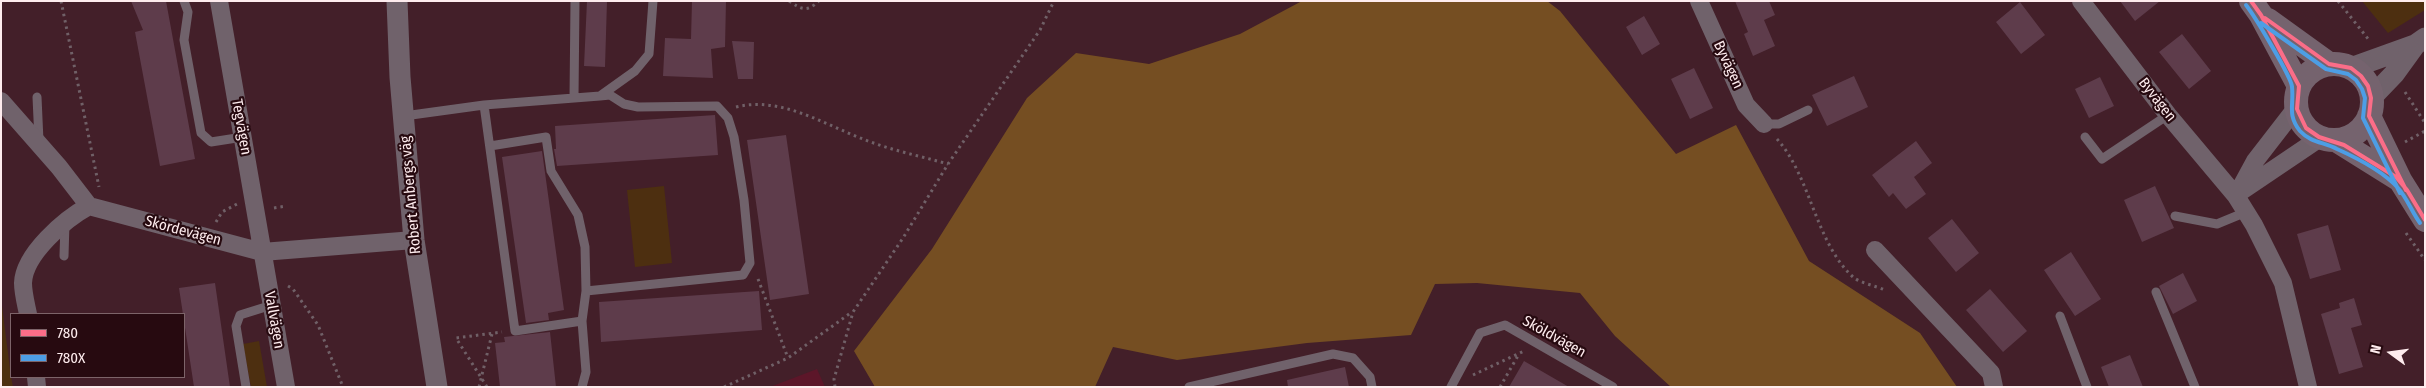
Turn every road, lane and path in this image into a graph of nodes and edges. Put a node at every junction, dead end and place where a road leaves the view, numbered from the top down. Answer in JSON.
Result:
{"nodes":[{"id":1,"x":61,"y":1,"type":"edge"},
{"id":2,"x":184,"y":1,"type":"edge"},
{"id":3,"x":219,"y":1,"type":"edge"},
{"id":4,"x":397,"y":1,"type":"edge"},
{"id":5,"x":575,"y":1,"type":"edge"},
{"id":6,"x":653,"y":1,"type":"edge"},
{"id":7,"x":789,"y":1,"type":"edge"},
{"id":8,"x":819,"y":1,"type":"edge"},
{"id":9,"x":1054,"y":1,"type":"edge"},
{"id":10,"x":1698,"y":1,"type":"edge"},
{"id":11,"x":2081,"y":1,"type":"edge"},
{"id":12,"x":2256,"y":8,"type":"edge"},
{"id":13,"x":2420,"y":42,"type":"edge"},
{"id":14,"x":2340,"y":66,"type":"junction"},
{"id":15,"x":600,"y":96,"type":"junction"},
{"id":16,"x":2298,"y":97,"type":"junction"},
{"id":17,"x":37,"y":98,"type":"dead end"},
{"id":18,"x":574,"y":98,"type":"junction"},
{"id":19,"x":1,"y":101,"type":"edge"},
{"id":20,"x":484,"y":105,"type":"junction"},
{"id":21,"x":2370,"y":107,"type":"junction"},
{"id":22,"x":1808,"y":110,"type":"dead end"},
{"id":23,"x":722,"y":111,"type":"junction"},
{"id":24,"x":2168,"y":115,"type":"junction"},
{"id":25,"x":403,"y":116,"type":"junction"},
{"id":26,"x":1764,"y":124,"type":"junction"},
{"id":27,"x":2085,"y":136,"type":"dead end"},
{"id":28,"x":243,"y":137,"type":"junction"},
{"id":29,"x":2328,"y":139,"type":"junction"},
{"id":30,"x":39,"y":144,"type":"junction"},
{"id":31,"x":490,"y":146,"type":"junction"},
{"id":32,"x":948,"y":164,"type":"junction"},
{"id":33,"x":2400,"y":180,"type":"junction"},
{"id":34,"x":253,"y":195,"type":"junction"},
{"id":35,"x":2236,"y":196,"type":"junction"},
{"id":36,"x":96,"y":208,"type":"junction"},
{"id":37,"x":2246,"y":212,"type":"junction"},
{"id":38,"x":2174,"y":216,"type":"dead end"},
{"id":39,"x":2425,"y":220,"type":"edge"},
{"id":40,"x":65,"y":222,"type":"junction"},
{"id":41,"x":207,"y":238,"type":"junction"},
{"id":42,"x":414,"y":240,"type":"junction"},
{"id":43,"x":1875,"y":250,"type":"dead end"},
{"id":44,"x":262,"y":252,"type":"junction"},
{"id":45,"x":64,"y":256,"type":"dead end"},
{"id":46,"x":750,"y":263,"type":"junction"},
{"id":47,"x":266,"y":272,"type":"junction"},
{"id":48,"x":586,"y":291,"type":"junction"},
{"id":49,"x":2156,"y":292,"type":"dead end"},
{"id":50,"x":1918,"y":295,"type":"junction"},
{"id":51,"x":272,"y":305,"type":"junction"},
{"id":52,"x":853,"y":312,"type":"junction"},
{"id":53,"x":28,"y":313,"type":"edge"},
{"id":54,"x":2060,"y":316,"type":"dead end"},
{"id":55,"x":582,"y":321,"type":"junction"},
{"id":56,"x":515,"y":330,"type":"junction"},
{"id":57,"x":492,"y":334,"type":"junction"},
{"id":58,"x":1540,"y":344,"type":"junction"},
{"id":59,"x":1519,"y":354,"type":"junction"},
{"id":60,"x":788,"y":358,"type":"junction"},
{"id":61,"x":480,"y":375,"type":"junction"},
{"id":62,"x":1452,"y":386,"type":"edge"},
{"id":63,"x":246,"y":387,"type":"edge"},
{"id":64,"x":286,"y":387,"type":"edge"},
{"id":65,"x":343,"y":387,"type":"edge"},
{"id":66,"x":437,"y":387,"type":"edge"},
{"id":67,"x":479,"y":387,"type":"edge"},
{"id":68,"x":487,"y":387,"type":"edge"},
{"id":69,"x":582,"y":387,"type":"edge"},
{"id":70,"x":724,"y":387,"type":"edge"},
{"id":71,"x":835,"y":387,"type":"edge"},
{"id":72,"x":1189,"y":387,"type":"edge"},
{"id":73,"x":1372,"y":387,"type":"edge"},
{"id":74,"x":1500,"y":387,"type":"edge"},
{"id":75,"x":1613,"y":387,"type":"edge"},
{"id":76,"x":1994,"y":387,"type":"edge"},
{"id":77,"x":2087,"y":387,"type":"edge"},
{"id":78,"x":2195,"y":387,"type":"edge"},
{"id":79,"x":2308,"y":387,"type":"edge"}],
"edges":[{"from":1,"to":36,"type":"path"},
{"from":2,"to":28,"type":"lane"},
{"from":3,"to":28,"type":"street","name":"Tegvägen"},
{"from":4,"to":25,"type":"street","name":"Robert Anbergs väg"},
{"from":5,"to":18,"type":"lane"},
{"from":6,"to":15,"type":"lane"},
{"from":7,"to":8,"type":"path"},
{"from":9,"to":32,"type":"path"},
{"from":10,"to":26,"type":"street","name":"Byvägen"},
{"from":11,"to":24,"type":"street","name":"Byvägen"},
{"from":12,"to":14,"type":"main road"},
{"from":12,"to":16,"type":"main road"},
{"from":13,"to":14,"type":"street"},
{"from":13,"to":21,"type":"street"},
{"from":14,"to":16,"type":"main road"},
{"from":14,"to":21,"type":"main road"},
{"from":15,"to":18,"type":"lane"},
{"from":15,"to":23,"type":"lane"},
{"from":16,"to":29,"type":"main road"},
{"from":16,"to":35,"type":"street"},
{"from":17,"to":30,"type":"lane"},
{"from":18,"to":20,"type":"lane"},
{"from":19,"to":30,"type":"street"},
{"from":20,"to":25,"type":"lane"},
{"from":20,"to":31,"type":"lane"},
{"from":21,"to":29,"type":"main road"},
{"from":21,"to":33,"type":"main road"},
{"from":22,"to":26,"type":"lane"},
{"from":23,"to":32,"type":"path"},
{"from":23,"to":46,"type":"lane"},
{"from":24,"to":27,"type":"lane"},
{"from":24,"to":35,"type":"street","name":"Byvägen"},
{"from":25,"to":42,"type":"street","name":"Robert Anbergs väg"},
{"from":26,"to":50,"type":"path"},
{"from":28,"to":34,"type":"street","name":"Tegvägen"},
{"from":29,"to":33,"type":"main road"},
{"from":29,"to":35,"type":"street"},
{"from":30,"to":36,"type":"street"},
{"from":31,"to":48,"type":"lane"},
{"from":31,"to":56,"type":"lane"},
{"from":32,"to":52,"type":"path"},
{"from":33,"to":39,"type":"main road"},
{"from":34,"to":41,"type":"path"},
{"from":34,"to":44,"type":"street","name":"Tegvägen"},
{"from":35,"to":37,"type":"street","name":"Byvägen"},
{"from":36,"to":40,"type":"street"},
{"from":36,"to":41,"type":"street","name":"Skördevägen"},
{"from":37,"to":38,"type":"lane"},
{"from":37,"to":79,"type":"street","name":"Byvägen"},
{"from":40,"to":45,"type":"lane"},
{"from":40,"to":53,"type":"street"},
{"from":41,"to":44,"type":"street","name":"Skördevägen"},
{"from":42,"to":44,"type":"street","name":"Skördevägen"},
{"from":42,"to":66,"type":"street","name":"Robert Anbergs väg"},
{"from":43,"to":50,"type":"street"},
{"from":44,"to":47,"type":"street","name":"Vallvägen"},
{"from":46,"to":48,"type":"lane"},
{"from":46,"to":60,"type":"path"},
{"from":47,"to":51,"type":"street","name":"Vallvägen"},
{"from":47,"to":65,"type":"path"},
{"from":48,"to":55,"type":"lane"},
{"from":49,"to":78,"type":"lane"},
{"from":50,"to":76,"type":"street"},
{"from":51,"to":63,"type":"lane"},
{"from":51,"to":64,"type":"street","name":"Vallvägen"},
{"from":52,"to":60,"type":"path"},
{"from":52,"to":71,"type":"path"},
{"from":54,"to":77,"type":"lane"},
{"from":55,"to":56,"type":"lane"},
{"from":55,"to":69,"type":"lane"},
{"from":56,"to":57,"type":"path"},
{"from":57,"to":61,"type":"path"},
{"from":57,"to":61,"type":"path"},
{"from":58,"to":59,"type":"path"},
{"from":58,"to":62,"type":"lane","name":"Sköldvägen"},
{"from":58,"to":75,"type":"lane","name":"Sköldvägen"},
{"from":59,"to":62,"type":"path"},
{"from":59,"to":74,"type":"path"},
{"from":60,"to":70,"type":"path"},
{"from":61,"to":67,"type":"path"},
{"from":61,"to":68,"type":"path"},
{"from":72,"to":73,"type":"lane"}]}
